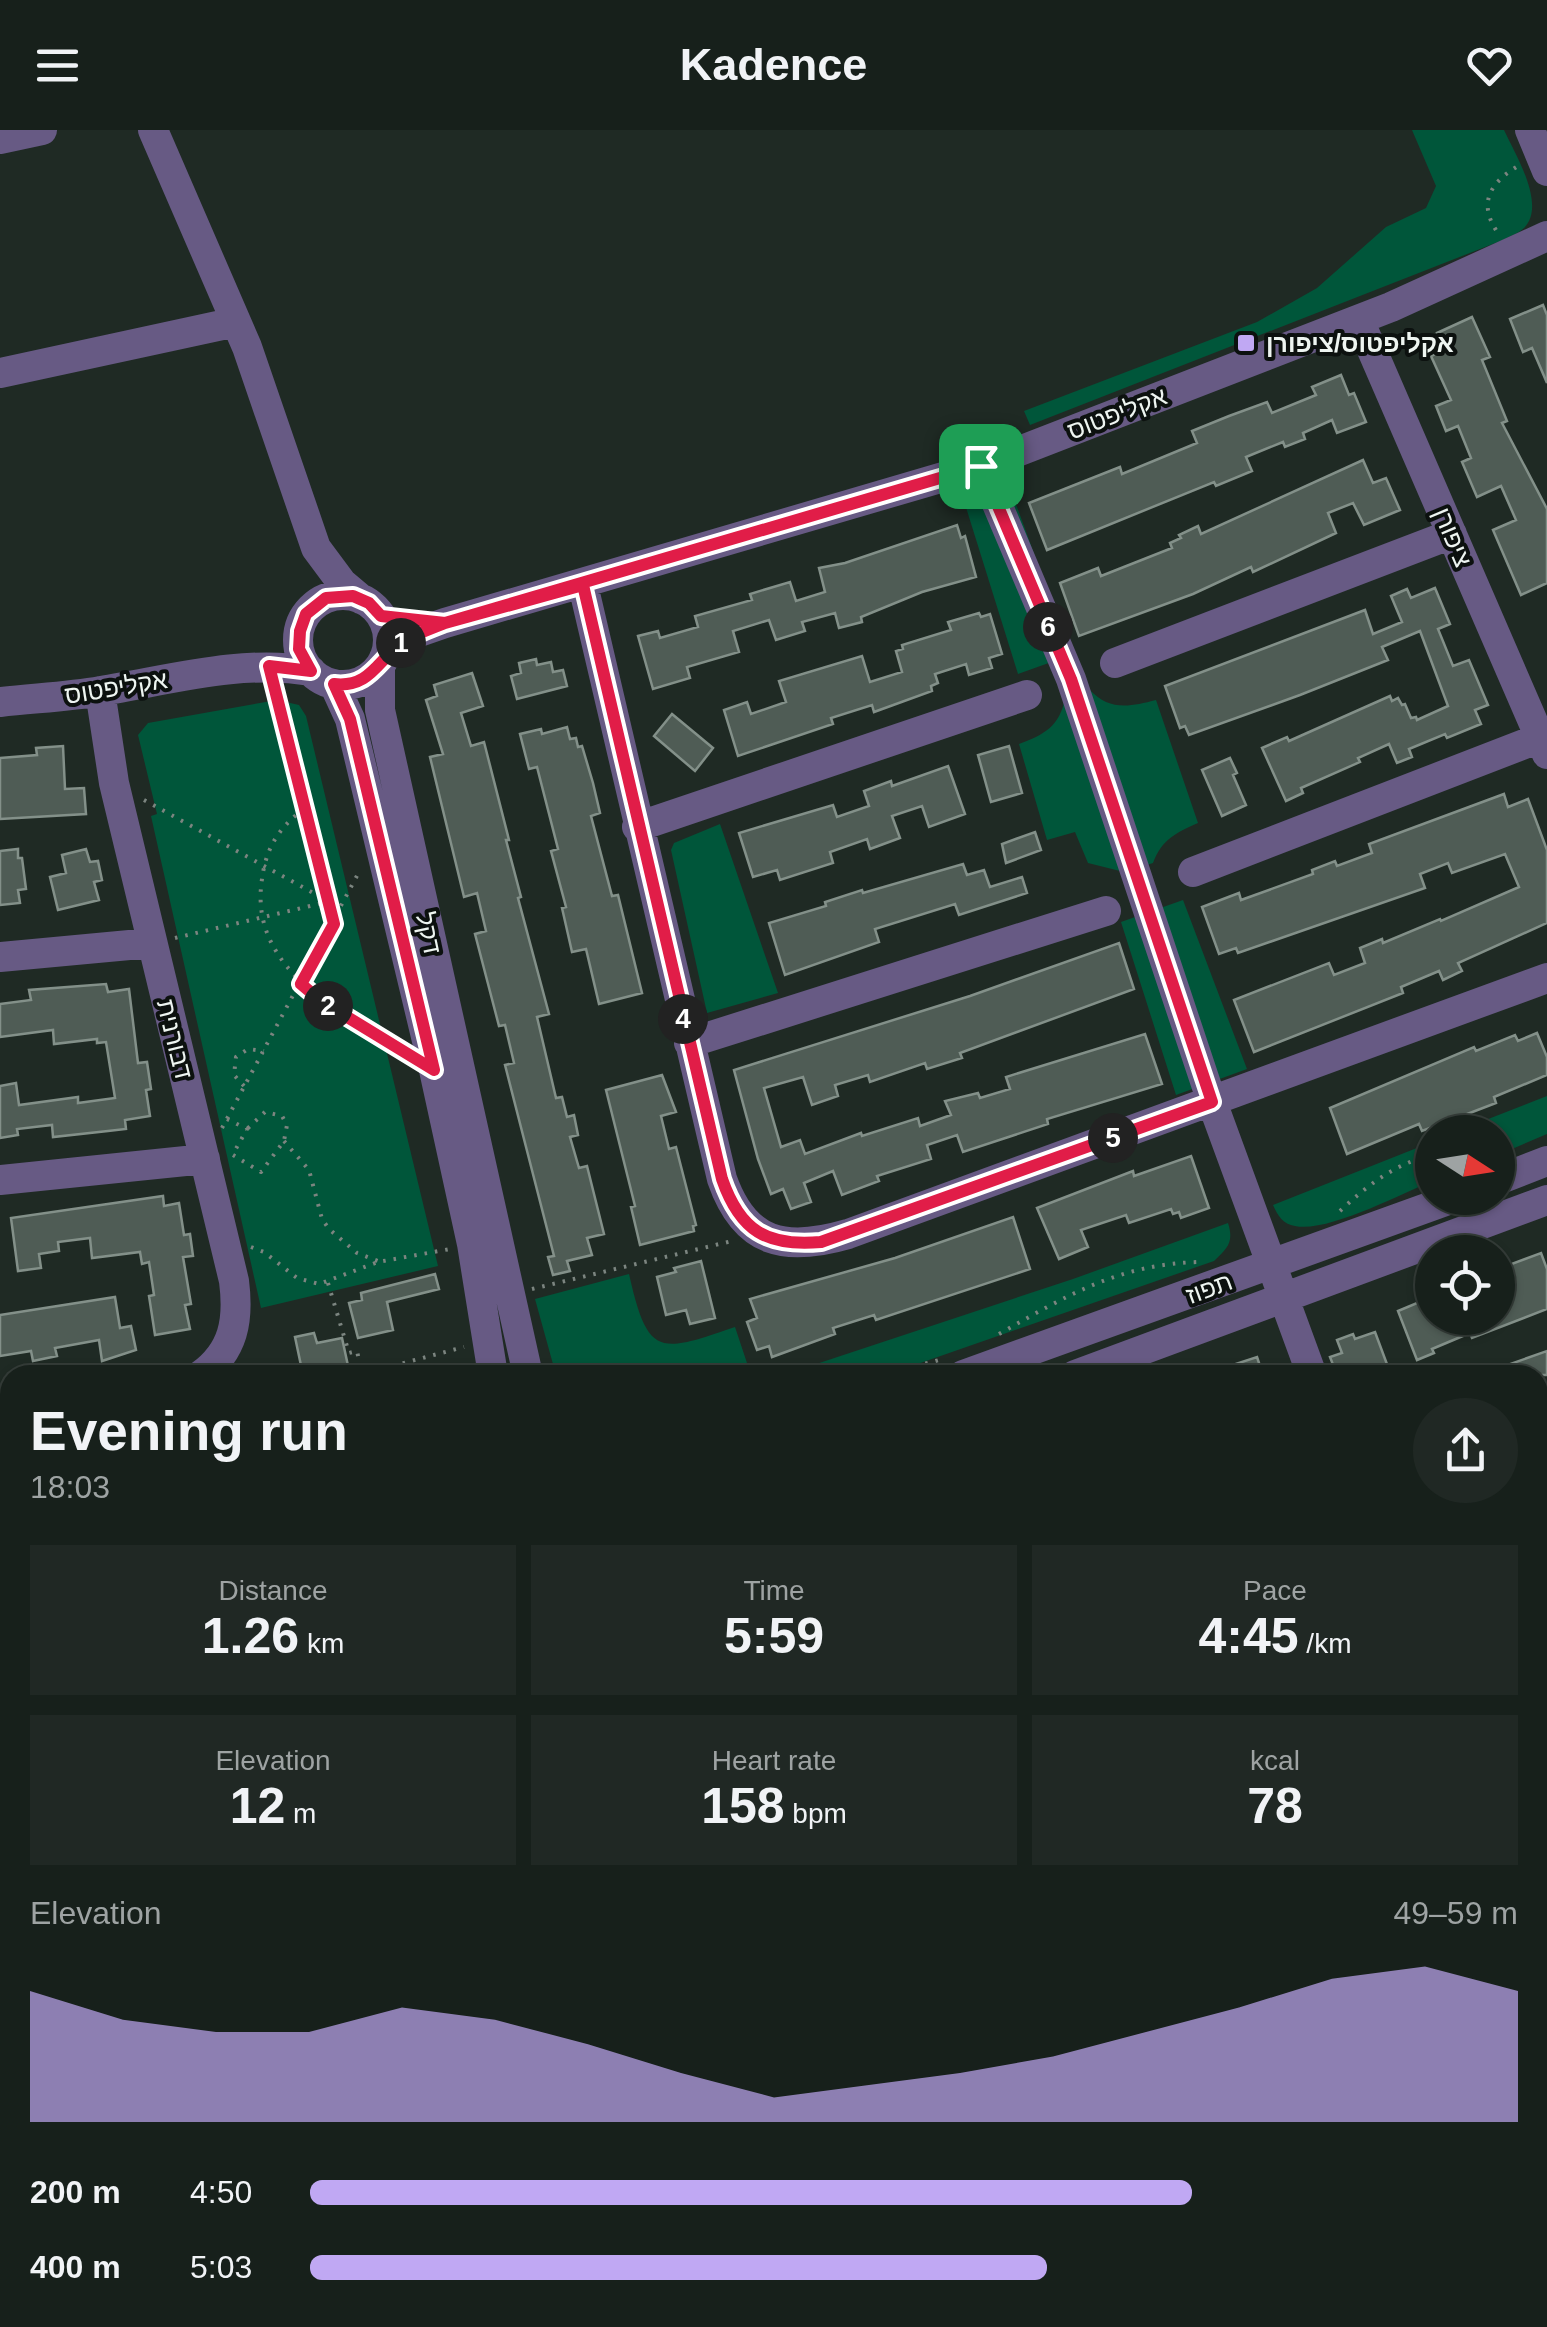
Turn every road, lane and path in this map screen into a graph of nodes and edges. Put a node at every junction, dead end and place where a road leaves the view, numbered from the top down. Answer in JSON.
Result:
{"nodes":[{"id":1,"x":42,"y":130,"type":"edge"},
{"id":2,"x":154,"y":130,"type":"edge"},
{"id":3,"x":0,"y":139,"type":"edge"},
{"id":4,"x":1539,"y":152,"type":"edge"},
{"id":5,"x":1533,"y":243,"type":"edge"},
{"id":6,"x":1359,"y":320,"type":"junction"},
{"id":7,"x":236,"y":322,"type":"junction"},
{"id":8,"x":0,"y":373,"type":"edge"},
{"id":9,"x":981,"y":466,"type":"junction"},
{"id":10,"x":1452,"y":534,"type":"junction"},
{"id":11,"x":311,"y":535,"type":"junction"},
{"id":12,"x":583,"y":585,"type":"junction"},
{"id":13,"x":371,"y":607,"type":"junction"},
{"id":14,"x":306,"y":619,"type":"junction"},
{"id":15,"x":445,"y":623,"type":"junction"},
{"id":16,"x":382,"y":662,"type":"junction"},
{"id":17,"x":1114,"y":663,"type":"dead end"},
{"id":18,"x":269,"y":666,"type":"junction"},
{"id":19,"x":231,"y":670,"type":"junction"},
{"id":20,"x":322,"y":678,"type":"junction"},
{"id":21,"x":100,"y":692,"type":"junction"},
{"id":22,"x":1028,"y":695,"type":"dead end"},
{"id":23,"x":0,"y":702,"type":"edge"},
{"id":24,"x":1544,"y":746,"type":"edge"},
{"id":25,"x":114,"y":783,"type":"junction"},
{"id":26,"x":304,"y":809,"type":"junction"},
{"id":27,"x":637,"y":827,"type":"junction"},
{"id":28,"x":264,"y":865,"type":"junction"},
{"id":29,"x":360,"y":871,"type":"dead end"},
{"id":30,"x":1193,"y":872,"type":"dead end"},
{"id":31,"x":328,"y":901,"type":"junction"},
{"id":32,"x":1106,"y":911,"type":"dead end"},
{"id":33,"x":262,"y":917,"type":"junction"},
{"id":34,"x":334,"y":924,"type":"junction"},
{"id":35,"x":151,"y":944,"type":"junction"},
{"id":36,"x":0,"y":957,"type":"edge"},
{"id":37,"x":1547,"y":978,"type":"edge"},
{"id":38,"x":301,"y":984,"type":"junction"},
{"id":39,"x":689,"y":1043,"type":"junction"},
{"id":40,"x":264,"y":1052,"type":"junction"},
{"id":41,"x":434,"y":1070,"type":"junction"},
{"id":42,"x":245,"y":1086,"type":"junction"},
{"id":43,"x":1212,"y":1102,"type":"junction"},
{"id":44,"x":227,"y":1119,"type":"junction"},
{"id":45,"x":246,"y":1130,"type":"junction"},
{"id":46,"x":284,"y":1142,"type":"junction"},
{"id":47,"x":219,"y":1157,"type":"junction"},
{"id":48,"x":1547,"y":1160,"type":"edge"},
{"id":49,"x":1415,"y":1162,"type":"edge"},
{"id":50,"x":1515,"y":1173,"type":"edge"},
{"id":51,"x":0,"y":1180,"type":"edge"},
{"id":52,"x":213,"y":1191,"type":"junction"},
{"id":53,"x":1547,"y":1200,"type":"edge"},
{"id":54,"x":1415,"y":1212,"type":"edge"},
{"id":55,"x":1329,"y":1219,"type":"dead end"},
{"id":56,"x":760,"y":1234,"type":"junction"},
{"id":57,"x":472,"y":1244,"type":"junction"},
{"id":58,"x":226,"y":1248,"type":"junction"},
{"id":59,"x":378,"y":1262,"type":"junction"},
{"id":60,"x":1198,"y":1262,"type":"dead end"},
{"id":61,"x":1272,"y":1265,"type":"junction"},
{"id":62,"x":328,"y":1283,"type":"junction"},
{"id":63,"x":508,"y":1294,"type":"junction"},
{"id":64,"x":1284,"y":1300,"type":"junction"},
{"id":65,"x":485,"y":1342,"type":"junction"},
{"id":66,"x":985,"y":1342,"type":"dead end"},
{"id":67,"x":959,"y":1364,"type":"edge"},
{"id":68,"x":215,"y":1365,"type":"edge"},
{"id":69,"x":360,"y":1365,"type":"edge"},
{"id":70,"x":397,"y":1365,"type":"edge"},
{"id":71,"x":491,"y":1365,"type":"edge"},
{"id":72,"x":526,"y":1365,"type":"edge"},
{"id":73,"x":1103,"y":1365,"type":"edge"},
{"id":74,"x":1308,"y":1365,"type":"edge"}],
"edges":[{"from":1,"to":3,"type":"street"},
{"from":2,"to":7,"type":"street"},
{"from":4,"to":5,"type":"path"},
{"from":5,"to":6,"type":"street","name":"אקליפטוס"},
{"from":6,"to":9,"type":"street","name":"אקליפטוס"},
{"from":6,"to":10,"type":"street","name":"ציפורן"},
{"from":7,"to":8,"type":"street"},
{"from":7,"to":11,"type":"street"},
{"from":9,"to":12,"type":"street","name":"אקליפטוס"},
{"from":9,"to":43,"type":"street"},
{"from":10,"to":17,"type":"street"},
{"from":10,"to":24,"type":"street","name":"ציפורן"},
{"from":11,"to":13,"type":"street"},
{"from":11,"to":14,"type":"street"},
{"from":12,"to":15,"type":"street","name":"אקליפטוס"},
{"from":12,"to":27,"type":"street"},
{"from":13,"to":14,"type":"street"},
{"from":13,"to":15,"type":"street","name":"אקליפטוס"},
{"from":13,"to":16,"type":"street"},
{"from":14,"to":19,"type":"street","name":"אקליפטוס"},
{"from":14,"to":20,"type":"street"},
{"from":15,"to":16,"type":"street","name":"אקליפטוס"},
{"from":16,"to":20,"type":"street"},
{"from":16,"to":63,"type":"street","name":"דקל"},
{"from":18,"to":19,"type":"street","name":"אקליפטוס"},
{"from":18,"to":20,"type":"street","name":"אקליפטוס"},
{"from":18,"to":26,"type":"path"},
{"from":19,"to":21,"type":"street","name":"אקליפטוס"},
{"from":20,"to":41,"type":"street","name":"דקל"},
{"from":21,"to":23,"type":"street","name":"אקליפטוס"},
{"from":21,"to":25,"type":"street","name":"דבורנית"},
{"from":22,"to":27,"type":"street"},
{"from":24,"to":30,"type":"street"},
{"from":25,"to":28,"type":"path"},
{"from":25,"to":35,"type":"street","name":"דבורנית"},
{"from":26,"to":28,"type":"path"},
{"from":26,"to":31,"type":"path"},
{"from":27,"to":39,"type":"street"},
{"from":28,"to":31,"type":"path"},
{"from":28,"to":33,"type":"path"},
{"from":29,"to":34,"type":"path"},
{"from":31,"to":33,"type":"path"},
{"from":31,"to":34,"type":"path"},
{"from":32,"to":39,"type":"street"},
{"from":33,"to":35,"type":"path"},
{"from":33,"to":38,"type":"path"},
{"from":34,"to":38,"type":"path"},
{"from":35,"to":36,"type":"street"},
{"from":35,"to":47,"type":"street","name":"דבורנית"},
{"from":37,"to":43,"type":"street"},
{"from":38,"to":40,"type":"path"},
{"from":38,"to":41,"type":"path"},
{"from":39,"to":56,"type":"street"},
{"from":40,"to":42,"type":"path"},
{"from":40,"to":42,"type":"path"},
{"from":41,"to":57,"type":"street","name":"דקל"},
{"from":42,"to":44,"type":"path"},
{"from":43,"to":56,"type":"street"},
{"from":43,"to":61,"type":"street"},
{"from":44,"to":45,"type":"path"},
{"from":44,"to":47,"type":"path"},
{"from":45,"to":46,"type":"path"},
{"from":45,"to":47,"type":"path"},
{"from":46,"to":47,"type":"path"},
{"from":46,"to":59,"type":"path"},
{"from":47,"to":51,"type":"street"},
{"from":47,"to":52,"type":"street","name":"דבורנית"},
{"from":47,"to":52,"type":"path"},
{"from":48,"to":50,"type":"street"},
{"from":49,"to":55,"type":"path"},
{"from":52,"to":58,"type":"street","name":"דבורנית"},
{"from":53,"to":64,"type":"street","name":"תפוז"},
{"from":54,"to":61,"type":"street","name":"תפוז"},
{"from":56,"to":63,"type":"path"},
{"from":57,"to":59,"type":"path"},
{"from":57,"to":65,"type":"street","name":"דקל"},
{"from":58,"to":62,"type":"path"},
{"from":58,"to":68,"type":"street","name":"דבורנית"},
{"from":59,"to":62,"type":"path"},
{"from":60,"to":66,"type":"path"},
{"from":61,"to":64,"type":"street"},
{"from":61,"to":67,"type":"street","name":"תפוז"},
{"from":62,"to":69,"type":"path"},
{"from":63,"to":72,"type":"street","name":"דקל"},
{"from":64,"to":73,"type":"street","name":"תפוז"},
{"from":64,"to":74,"type":"street"},
{"from":65,"to":70,"type":"path"},
{"from":65,"to":71,"type":"street","name":"דקל"}]}
